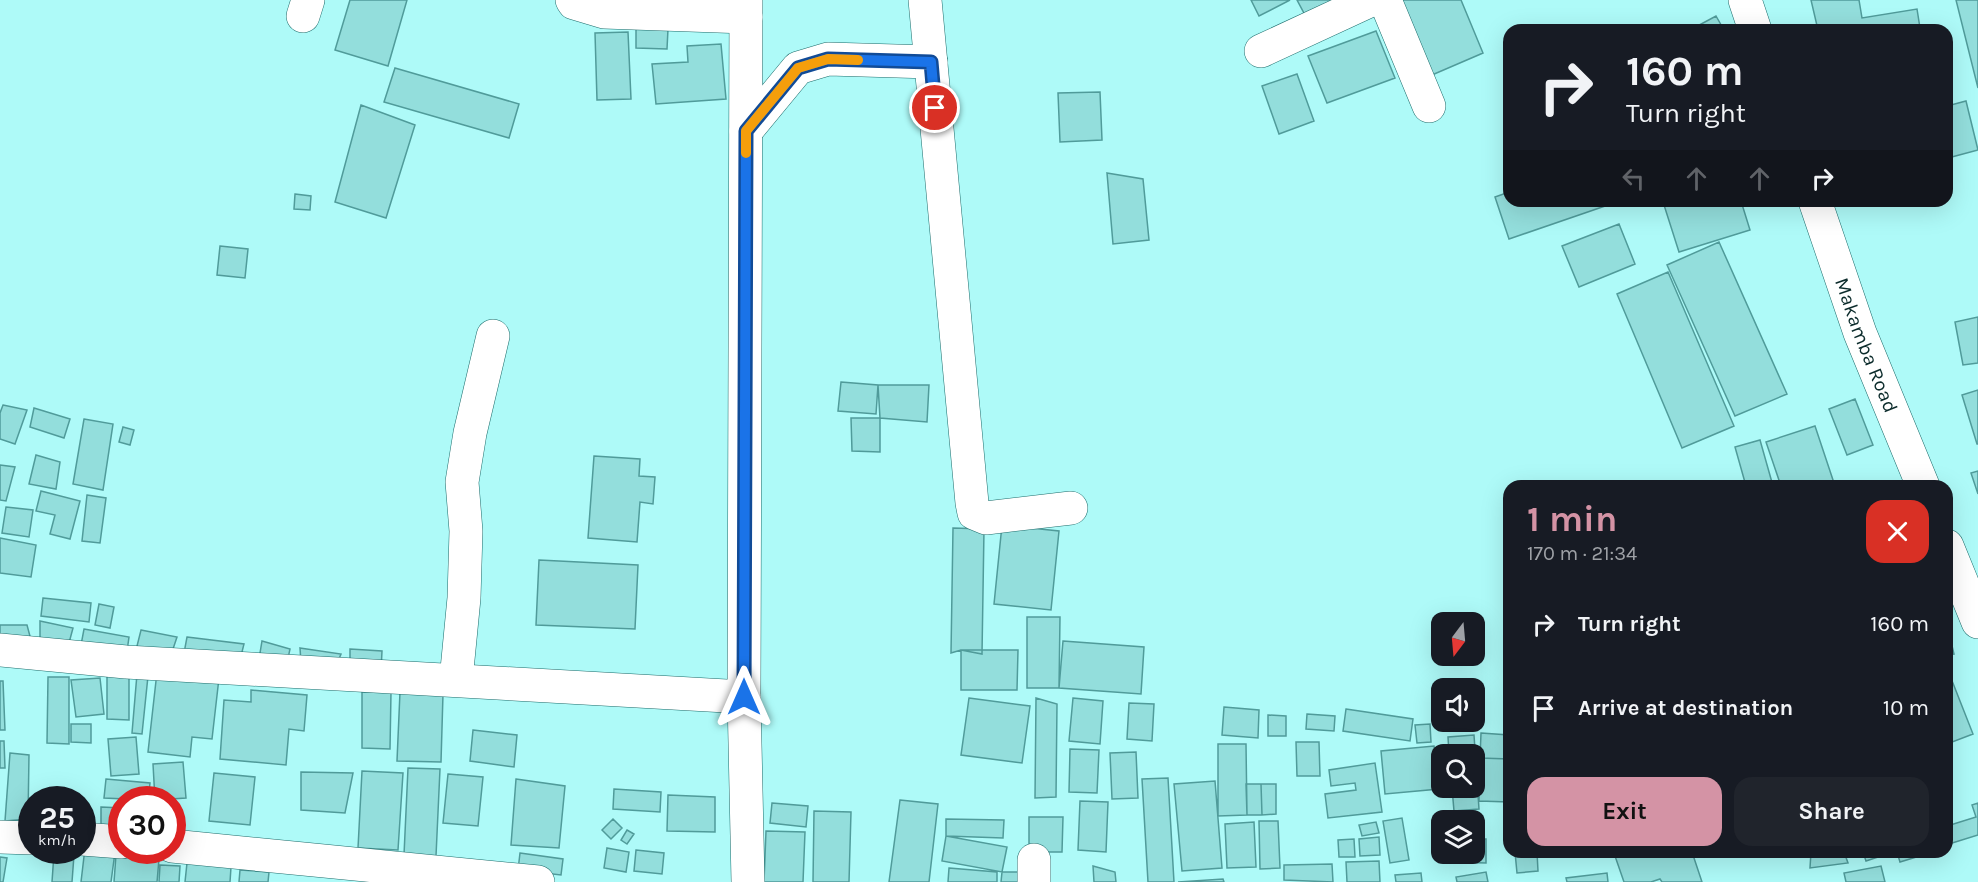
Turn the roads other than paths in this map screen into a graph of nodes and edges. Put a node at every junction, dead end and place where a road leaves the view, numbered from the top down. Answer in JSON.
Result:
{"nodes":[{"id":1,"x":572,"y":0,"type":"edge"},
{"id":2,"x":925,"y":0,"type":"edge"},
{"id":3,"x":1371,"y":0,"type":"edge"},
{"id":4,"x":1385,"y":0,"type":"edge"},
{"id":5,"x":1744,"y":0,"type":"edge"},
{"id":6,"x":746,"y":8,"type":"edge"},
{"id":7,"x":1753,"y":24,"type":"edge"},
{"id":8,"x":1261,"y":51,"type":"dead end"},
{"id":9,"x":931,"y":62,"type":"junction"},
{"id":10,"x":1429,"y":106,"type":"dead end"},
{"id":11,"x":746,"y":131,"type":"junction"},
{"id":12,"x":1817,"y":207,"type":"edge"},
{"id":13,"x":493,"y":336,"type":"dead end"},
{"id":14,"x":1921,"y":480,"type":"edge"},
{"id":15,"x":1071,"y":508,"type":"dead end"},
{"id":16,"x":1953,"y":561,"type":"edge"},
{"id":17,"x":1978,"y":622,"type":"edge"},
{"id":18,"x":0,"y":650,"type":"edge"},
{"id":19,"x":456,"y":680,"type":"junction"},
{"id":20,"x":744,"y":697,"type":"junction"},
{"id":21,"x":0,"y":837,"type":"edge"},
{"id":22,"x":18,"y":838,"type":"edge"},
{"id":23,"x":186,"y":847,"type":"edge"},
{"id":24,"x":538,"y":882,"type":"edge"},
{"id":25,"x":748,"y":882,"type":"edge"}],
"edges":[{"from":1,"to":6,"type":"street"},
{"from":2,"to":9,"type":"street"},
{"from":3,"to":8,"type":"street"},
{"from":4,"to":10,"type":"street"},
{"from":5,"to":7,"type":"street"},
{"from":6,"to":11,"type":"street"},
{"from":9,"to":11,"type":"street"},
{"from":9,"to":15,"type":"street"},
{"from":11,"to":20,"type":"street"},
{"from":12,"to":14,"type":"street","name":"Makamba Road"},
{"from":13,"to":19,"type":"street"},
{"from":16,"to":17,"type":"street"},
{"from":18,"to":19,"type":"street"},
{"from":19,"to":20,"type":"street"},
{"from":20,"to":25,"type":"street"},
{"from":21,"to":22,"type":"street"},
{"from":23,"to":24,"type":"street"}]}
